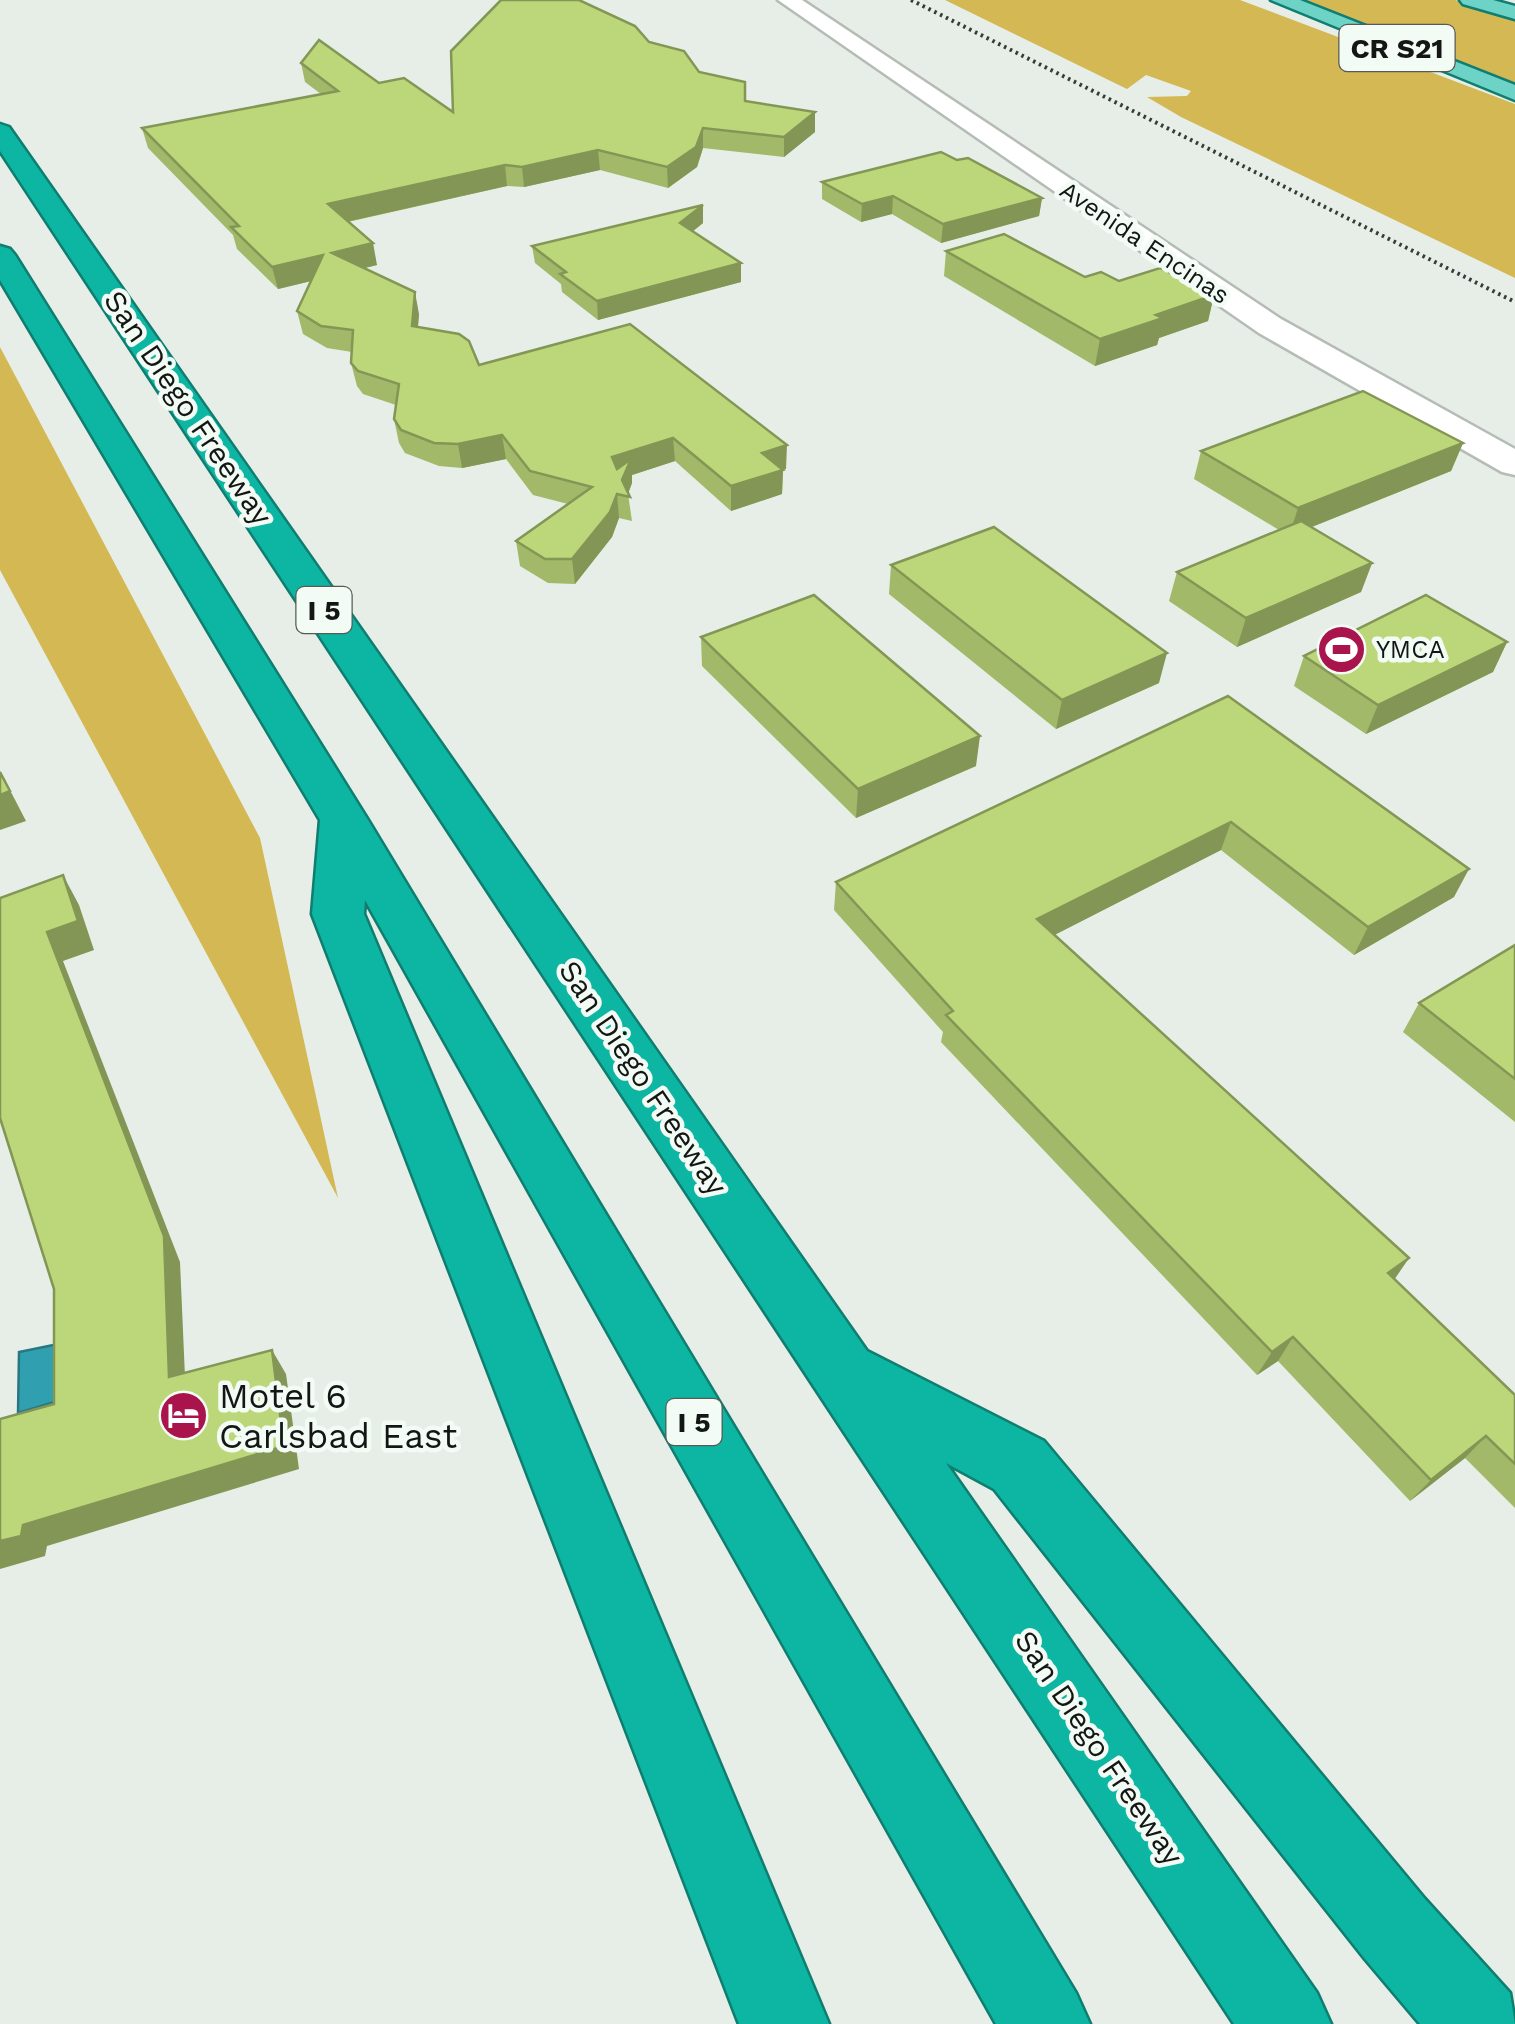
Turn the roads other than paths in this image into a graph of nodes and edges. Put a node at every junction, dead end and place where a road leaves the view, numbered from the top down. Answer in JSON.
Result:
{"nodes":[{"id":1,"x":788,"y":0,"type":"edge"},
{"id":2,"x":1281,"y":0,"type":"edge"},
{"id":3,"x":1470,"y":0,"type":"edge"},
{"id":4,"x":1515,"y":13,"type":"edge"},
{"id":5,"x":1515,"y":93,"type":"edge"},
{"id":6,"x":0,"y":132,"type":"edge"},
{"id":7,"x":0,"y":255,"type":"edge"},
{"id":8,"x":1515,"y":464,"type":"edge"},
{"id":9,"x":344,"y":820,"type":"junction"},
{"id":10,"x":843,"y":1372,"type":"junction"},
{"id":11,"x":784,"y":2024,"type":"edge"},
{"id":12,"x":1045,"y":2024,"type":"edge"},
{"id":13,"x":1286,"y":2024,"type":"edge"},
{"id":14,"x":1479,"y":2024,"type":"edge"}],
"edges":[{"from":1,"to":8,"type":"street","name":"Avenida Encinas"},
{"from":2,"to":5,"type":"main road","number":"CR S21"},
{"from":3,"to":4,"type":"main road","number":"CR S21"},
{"from":6,"to":10,"type":"highway","name":"San Diego Freeway","number":"I 5"},
{"from":7,"to":9,"type":"highway","number":"I 5"},
{"from":9,"to":11,"type":"highway"},
{"from":9,"to":12,"type":"highway","number":"I 5"},
{"from":10,"to":13,"type":"highway","name":"San Diego Freeway","number":"I 5"},
{"from":10,"to":14,"type":"highway"}]}
